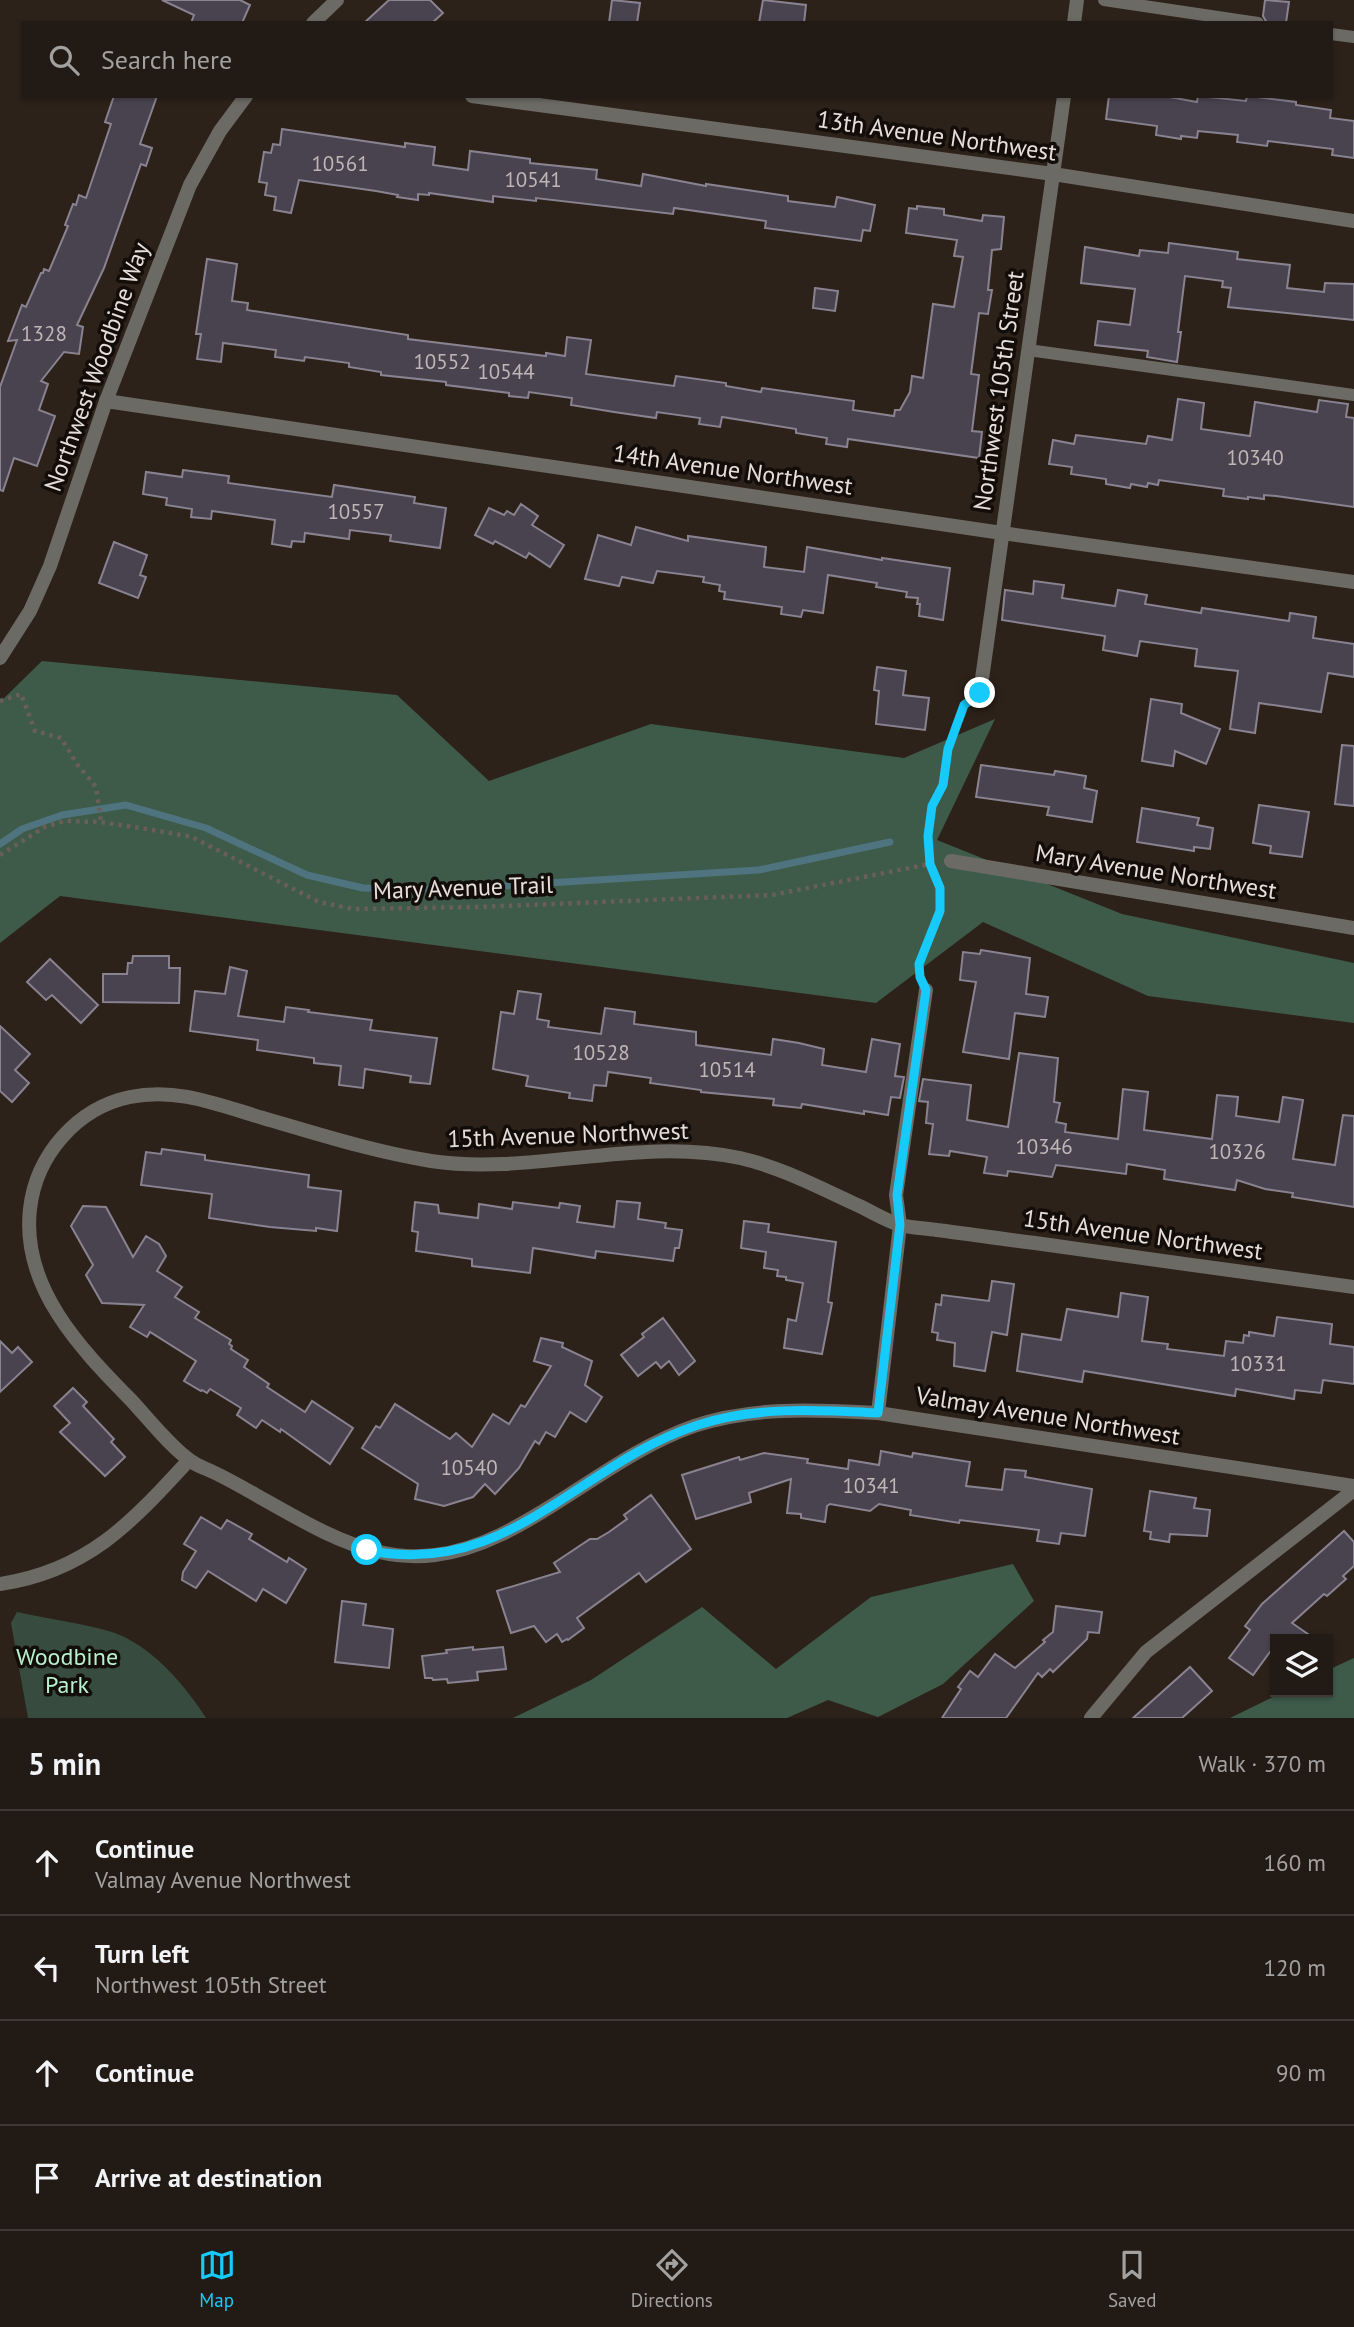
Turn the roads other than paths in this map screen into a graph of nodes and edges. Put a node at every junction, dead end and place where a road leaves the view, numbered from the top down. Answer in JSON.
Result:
{"nodes":[{"id":1,"x":337,"y":0,"type":"edge"},
{"id":2,"x":1077,"y":0,"type":"edge"},
{"id":3,"x":1104,"y":0,"type":"edge"},
{"id":4,"x":315,"y":21,"type":"edge"},
{"id":5,"x":1074,"y":21,"type":"edge"},
{"id":6,"x":1245,"y":21,"type":"edge"},
{"id":7,"x":1333,"y":34,"type":"edge"},
{"id":8,"x":1354,"y":37,"type":"edge"},
{"id":9,"x":245,"y":98,"type":"edge"},
{"id":10,"x":487,"y":98,"type":"edge"},
{"id":11,"x":1063,"y":98,"type":"edge"},
{"id":12,"x":1053,"y":174,"type":"junction"},
{"id":13,"x":1354,"y":220,"type":"edge"},
{"id":14,"x":1028,"y":350,"type":"junction"},
{"id":15,"x":1354,"y":395,"type":"edge"},
{"id":16,"x":106,"y":401,"type":"junction"},
{"id":17,"x":1002,"y":533,"type":"junction"},
{"id":18,"x":1354,"y":582,"type":"edge"},
{"id":19,"x":0,"y":658,"type":"edge"},
{"id":20,"x":980,"y":693,"type":"road end"},
{"id":21,"x":950,"y":861,"type":"road end"},
{"id":22,"x":1354,"y":928,"type":"edge"},
{"id":23,"x":926,"y":990,"type":"road end"},
{"id":24,"x":48,"y":1155,"type":"joint"},
{"id":25,"x":900,"y":1225,"type":"junction"},
{"id":26,"x":1354,"y":1287,"type":"edge"},
{"id":27,"x":878,"y":1413,"type":"junction"},
{"id":28,"x":189,"y":1460,"type":"junction"},
{"id":29,"x":1354,"y":1488,"type":"edge"},
{"id":30,"x":0,"y":1584,"type":"edge"},
{"id":31,"x":1091,"y":1718,"type":"edge"}],
"edges":[{"from":1,"to":4,"type":"street"},
{"from":2,"to":5,"type":"street"},
{"from":3,"to":6,"type":"lane"},
{"from":7,"to":8,"type":"lane"},
{"from":9,"to":16,"type":"street","name":"Northwest Woodbine Way"},
{"from":10,"to":12,"type":"street","name":"13th Avenue Northwest"},
{"from":11,"to":12,"type":"street","name":"Northwest 105th Street"},
{"from":12,"to":13,"type":"street","name":"13th Avenue Northwest"},
{"from":12,"to":14,"type":"street","name":"Northwest 105th Street"},
{"from":14,"to":15,"type":"lane"},
{"from":14,"to":17,"type":"street","name":"Northwest 105th Street"},
{"from":16,"to":17,"type":"street","name":"14th Avenue Northwest"},
{"from":16,"to":19,"type":"street","name":"Northwest Woodbine Way"},
{"from":17,"to":18,"type":"street","name":"14th Avenue Northwest"},
{"from":17,"to":20,"type":"street","name":"Northwest 105th Street"},
{"from":21,"to":22,"type":"street","name":"Mary Avenue Northwest"},
{"from":23,"to":25,"type":"street"},
{"from":24,"to":25,"type":"street","name":"15th Avenue Northwest"},
{"from":24,"to":28,"type":"street","name":"Valmay Avenue Northwest"},
{"from":25,"to":26,"type":"street","name":"15th Avenue Northwest"},
{"from":25,"to":27,"type":"street"},
{"from":27,"to":28,"type":"street","name":"Valmay Avenue Northwest"},
{"from":27,"to":29,"type":"street","name":"Valmay Avenue Northwest"},
{"from":28,"to":30,"type":"street"},
{"from":29,"to":31,"type":"street"}]}
